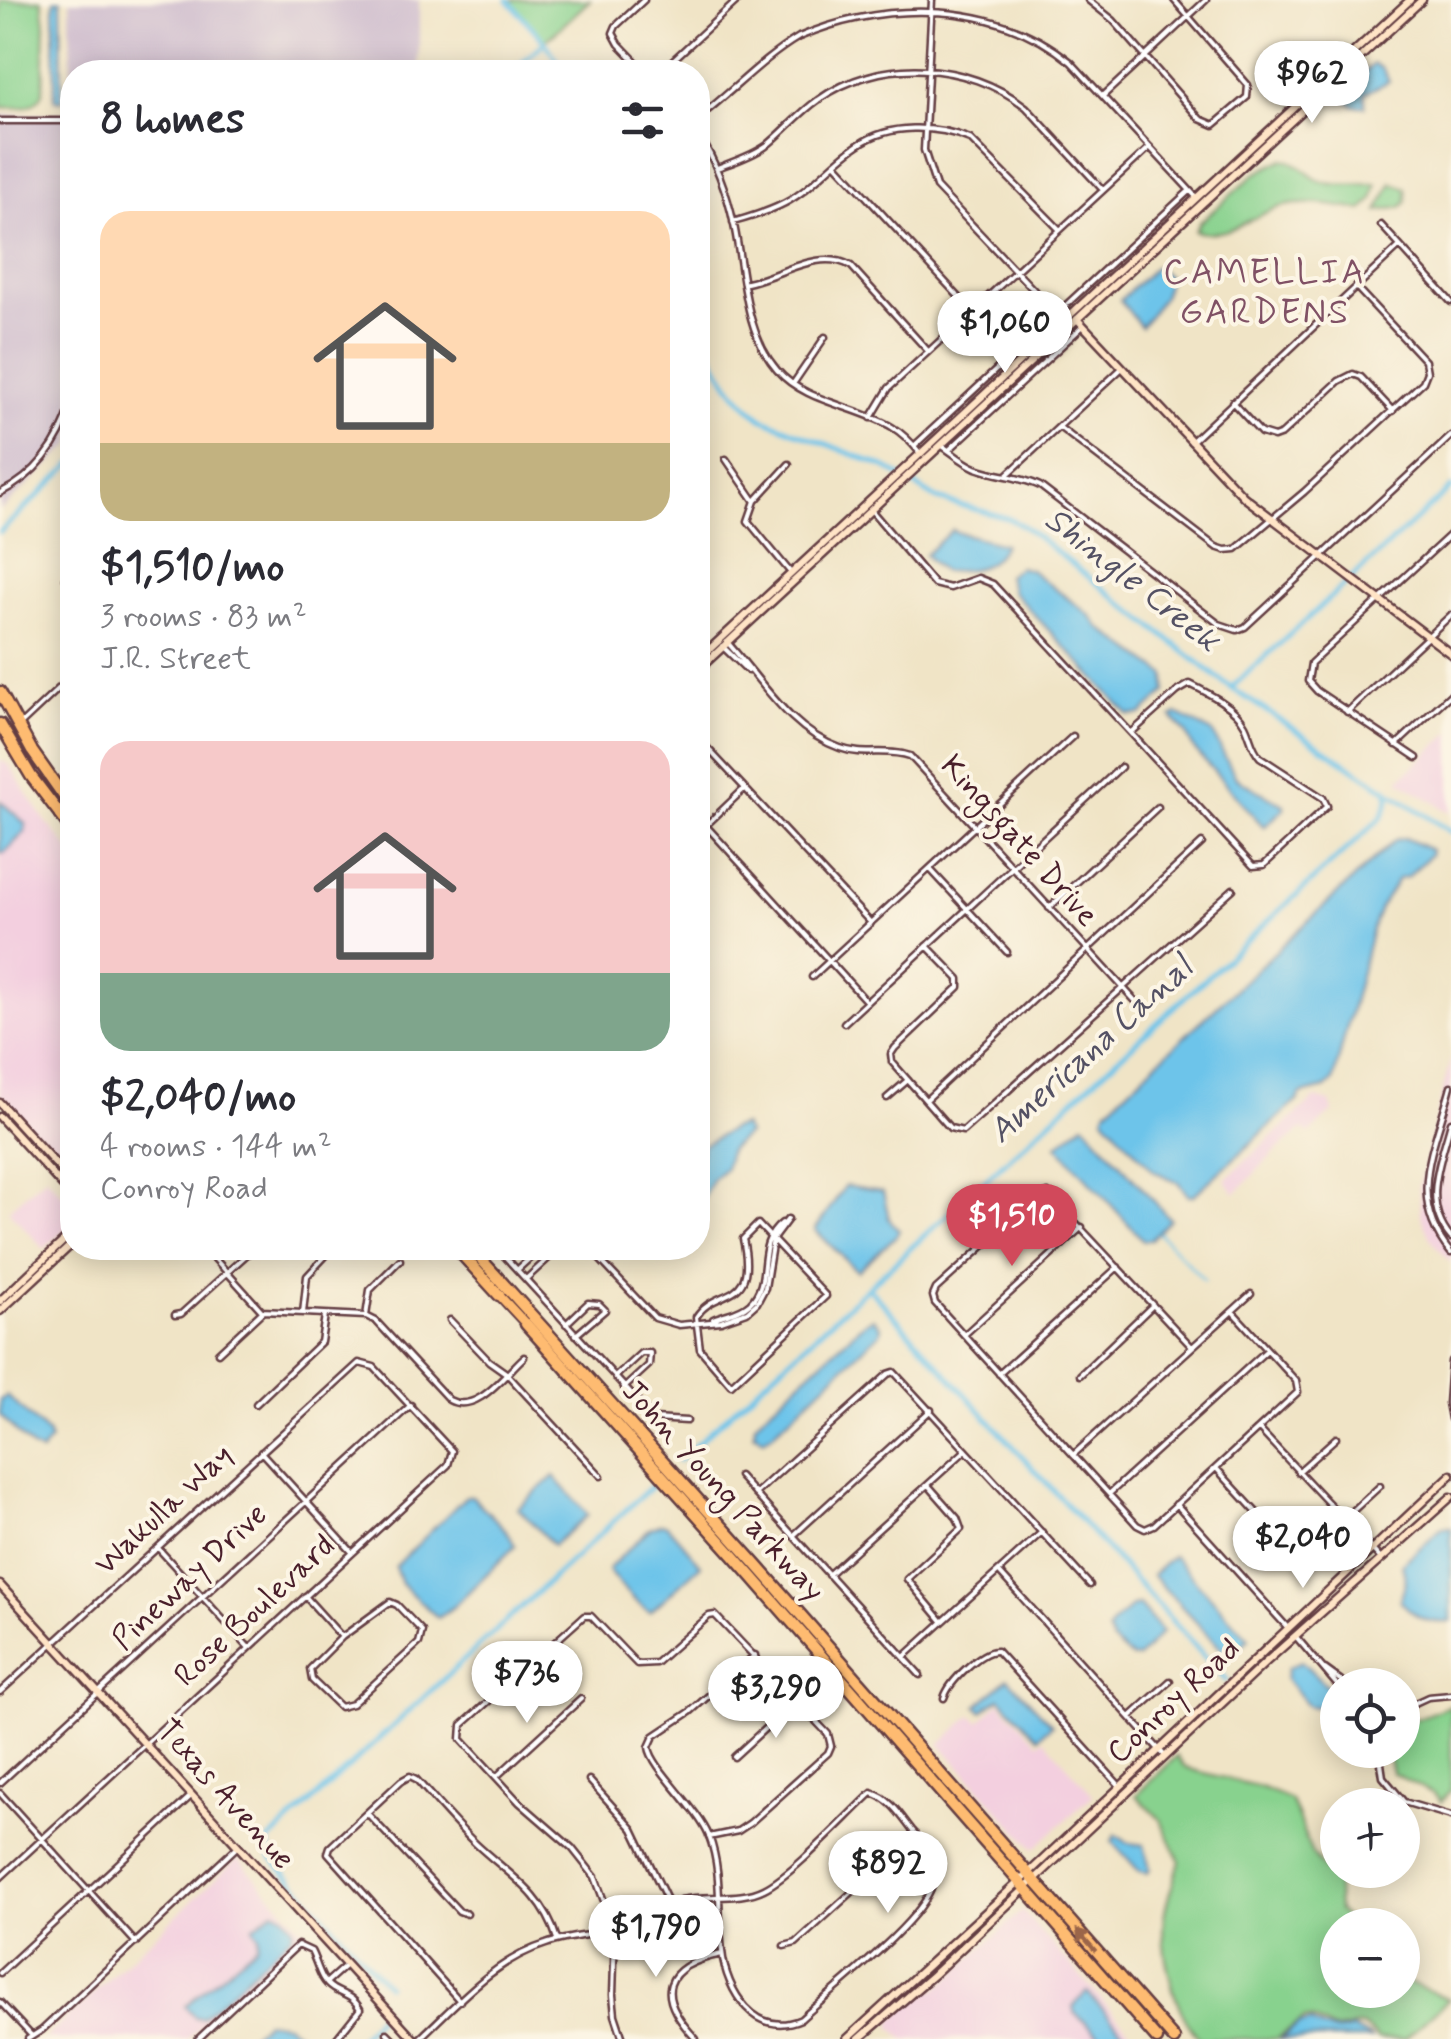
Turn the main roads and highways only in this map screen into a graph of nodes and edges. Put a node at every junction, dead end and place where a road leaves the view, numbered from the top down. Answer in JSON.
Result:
{"nodes":[{"id":1,"x":0,"y":692,"type":"edge"},
{"id":2,"x":0,"y":720,"type":"edge"},
{"id":3,"x":18,"y":727,"type":"junction"},
{"id":4,"x":4,"y":740,"type":"edge"},
{"id":5,"x":32,"y":751,"type":"junction"},
{"id":6,"x":60,"y":791,"type":"edge"},
{"id":7,"x":60,"y":814,"type":"edge"},
{"id":8,"x":467,"y":1260,"type":"edge"},
{"id":9,"x":483,"y":1260,"type":"edge"},
{"id":10,"x":499,"y":1295,"type":"joint"},
{"id":11,"x":526,"y":1324,"type":"junction"},
{"id":12,"x":548,"y":1332,"type":"junction"},
{"id":13,"x":734,"y":1556,"type":"junction"},
{"id":14,"x":754,"y":1562,"type":"junction"},
{"id":15,"x":1027,"y":1882,"type":"junction"},
{"id":16,"x":1157,"y":2037,"type":"edge"},
{"id":17,"x":1174,"y":2039,"type":"edge"}],
"edges":[{"from":1,"to":3,"type":"highway"},
{"from":2,"to":3,"type":"highway"},
{"from":2,"to":4,"type":"highway"},
{"from":3,"to":5,"type":"highway"},
{"from":4,"to":5,"type":"highway"},
{"from":4,"to":7,"type":"highway"},
{"from":5,"to":6,"type":"highway"},
{"from":8,"to":10,"type":"highway","name":"John Young Parkway"},
{"from":9,"to":12,"type":"highway","name":"John Young Parkway"},
{"from":10,"to":11,"type":"main road","name":"John Young Parkway"},
{"from":11,"to":12,"type":"highway"},
{"from":11,"to":13,"type":"highway","name":"John Young Parkway"},
{"from":12,"to":14,"type":"highway","name":"John Young Parkway"},
{"from":13,"to":14,"type":"highway"},
{"from":13,"to":15,"type":"highway","name":"John Young Parkway"},
{"from":14,"to":15,"type":"highway","name":"John Young Parkway"},
{"from":15,"to":16,"type":"highway","name":"John Young Parkway"},
{"from":17,"to":15,"type":"highway","name":"John Young Parkway","one_way":true}]}
